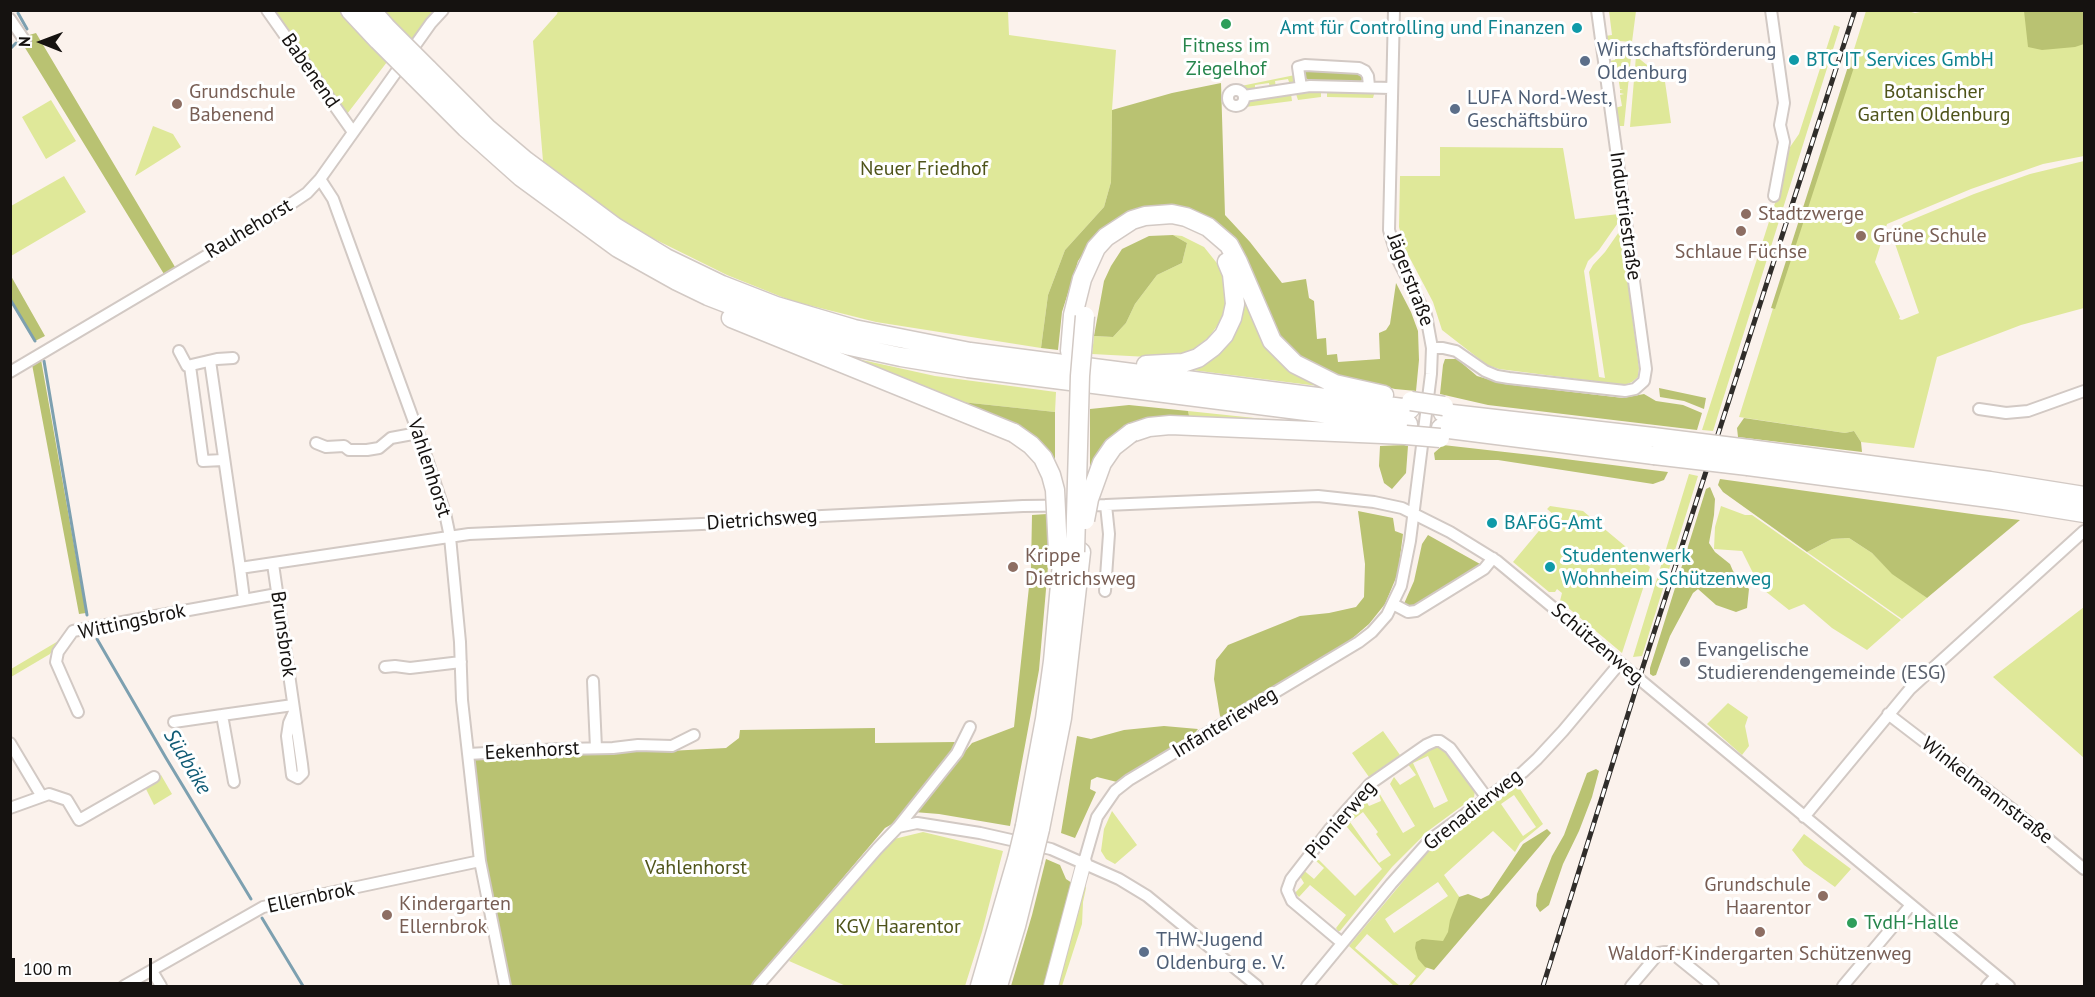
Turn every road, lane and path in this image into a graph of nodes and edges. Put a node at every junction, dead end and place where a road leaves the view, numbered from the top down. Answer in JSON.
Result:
{"nodes":[{"id":1,"x":267,"y":10,"type":"edge"},
{"id":2,"x":350,"y":10,"type":"edge"},
{"id":3,"x":371,"y":10,"type":"edge"},
{"id":4,"x":427,"y":10,"type":"edge"},
{"id":5,"x":443,"y":10,"type":"edge"},
{"id":6,"x":1394,"y":10,"type":"edge"},
{"id":7,"x":1597,"y":10,"type":"edge"},
{"id":8,"x":1771,"y":10,"type":"edge"},
{"id":9,"x":10,"y":19,"type":"edge"},
{"id":10,"x":431,"y":23,"type":"junction"},
{"id":11,"x":382,"y":33,"type":"junction"},
{"id":12,"x":25,"y":42,"type":"dead end"},
{"id":13,"x":421,"y":72,"type":"junction"},
{"id":14,"x":1369,"y":86,"type":"junction"},
{"id":15,"x":1300,"y":87,"type":"junction"},
{"id":16,"x":1391,"y":88,"type":"junction"},
{"id":17,"x":1244,"y":96,"type":"dead end"},
{"id":18,"x":353,"y":132,"type":"junction"},
{"id":19,"x":320,"y":178,"type":"junction"},
{"id":20,"x":1774,"y":196,"type":"dead end"},
{"id":21,"x":618,"y":248,"type":"junction"},
{"id":22,"x":1079,"y":315,"type":"junction"},
{"id":23,"x":1432,"y":348,"type":"junction"},
{"id":24,"x":179,"y":351,"type":"dead end"},
{"id":25,"x":233,"y":358,"type":"dead end"},
{"id":26,"x":210,"y":361,"type":"junction"},
{"id":27,"x":190,"y":366,"type":"junction"},
{"id":28,"x":1090,"y":367,"type":"junction"},
{"id":29,"x":10,"y":372,"type":"edge"},
{"id":30,"x":2084,"y":393,"type":"edge"},
{"id":31,"x":1979,"y":409,"type":"dead end"},
{"id":32,"x":1409,"y":417,"type":"junction"},
{"id":33,"x":1442,"y":421,"type":"junction"},
{"id":34,"x":418,"y":433,"type":"junction"},
{"id":35,"x":316,"y":443,"type":"dead end"},
{"id":36,"x":1653,"y":446,"type":"junction"},
{"id":37,"x":224,"y":460,"type":"junction"},
{"id":38,"x":2077,"y":503,"type":"edge"},
{"id":39,"x":1074,"y":506,"type":"joint"},
{"id":40,"x":1106,"y":506,"type":"junction"},
{"id":41,"x":1413,"y":512,"type":"junction"},
{"id":42,"x":2085,"y":531,"type":"edge"},
{"id":43,"x":450,"y":537,"type":"junction"},
{"id":44,"x":1069,"y":552,"type":"junction"},
{"id":45,"x":1493,"y":558,"type":"junction"},
{"id":46,"x":273,"y":564,"type":"junction"},
{"id":47,"x":240,"y":567,"type":"junction"},
{"id":48,"x":1106,"y":591,"type":"dead end"},
{"id":49,"x":277,"y":594,"type":"junction"},
{"id":50,"x":244,"y":599,"type":"junction"},
{"id":51,"x":1393,"y":604,"type":"junction"},
{"id":52,"x":461,"y":662,"type":"junction"},
{"id":53,"x":1620,"y":663,"type":"junction"},
{"id":54,"x":386,"y":667,"type":"dead end"},
{"id":55,"x":593,"y":681,"type":"dead end"},
{"id":56,"x":294,"y":708,"type":"junction"},
{"id":57,"x":78,"y":712,"type":"dead end"},
{"id":58,"x":1888,"y":714,"type":"junction"},
{"id":59,"x":222,"y":715,"type":"junction"},
{"id":60,"x":174,"y":722,"type":"dead end"},
{"id":61,"x":970,"y":727,"type":"dead end"},
{"id":62,"x":694,"y":735,"type":"dead end"},
{"id":63,"x":10,"y":743,"type":"edge"},
{"id":64,"x":596,"y":748,"type":"junction"},
{"id":65,"x":468,"y":754,"type":"junction"},
{"id":66,"x":154,"y":777,"type":"dead end"},
{"id":67,"x":234,"y":782,"type":"dead end"},
{"id":68,"x":41,"y":795,"type":"junction"},
{"id":69,"x":1486,"y":798,"type":"junction"},
{"id":70,"x":10,"y":808,"type":"edge"},
{"id":71,"x":1804,"y":817,"type":"junction"},
{"id":72,"x":898,"y":827,"type":"junction"},
{"id":73,"x":1032,"y":827,"type":"junction"},
{"id":74,"x":480,"y":861,"type":"junction"},
{"id":75,"x":1025,"y":861,"type":"junction"},
{"id":76,"x":1084,"y":862,"type":"junction"},
{"id":77,"x":2085,"y":869,"type":"edge"},
{"id":78,"x":1911,"y":905,"type":"junction"},
{"id":79,"x":1342,"y":943,"type":"junction"},
{"id":80,"x":152,"y":971,"type":"junction"},
{"id":81,"x":1996,"y":976,"type":"junction"},
{"id":82,"x":124,"y":987,"type":"edge"},
{"id":83,"x":161,"y":987,"type":"edge"},
{"id":84,"x":505,"y":987,"type":"edge"},
{"id":85,"x":758,"y":987,"type":"edge"},
{"id":86,"x":980,"y":987,"type":"edge"},
{"id":87,"x":998,"y":987,"type":"edge"},
{"id":88,"x":1051,"y":987,"type":"edge"},
{"id":89,"x":1257,"y":987,"type":"edge"},
{"id":90,"x":1307,"y":987,"type":"edge"},
{"id":91,"x":1631,"y":987,"type":"edge"},
{"id":92,"x":1713,"y":987,"type":"edge"},
{"id":93,"x":1843,"y":987,"type":"edge"},
{"id":94,"x":1988,"y":987,"type":"edge"},
{"id":95,"x":2009,"y":987,"type":"edge"}],
"edges":[{"from":1,"to":18,"type":"street","name":"Babenend"},
{"from":2,"to":11,"type":"highway"},
{"from":3,"to":11,"type":"highway"},
{"from":4,"to":10,"type":"street"},
{"from":5,"to":10,"type":"street","name":"Rauhehorst"},
{"from":6,"to":16,"type":"street","name":"Jägerstraße"},
{"from":7,"to":23,"type":"street","name":"Industriestraße"},
{"from":8,"to":20,"type":"street"},
{"from":9,"to":12,"type":"street"},
{"from":10,"to":18,"type":"street","name":"Rauhehorst"},
{"from":11,"to":13,"type":"highway","bridge":true},
{"from":13,"to":21,"type":"highway"},
{"from":13,"to":28,"type":"highway"},
{"from":14,"to":15,"type":"street"},
{"from":14,"to":15,"type":"street"},
{"from":14,"to":16,"type":"street"},
{"from":15,"to":17,"type":"street"},
{"from":16,"to":23,"type":"street","name":"Jägerstraße"},
{"from":18,"to":19,"type":"street","name":"Rauhehorst"},
{"from":19,"to":29,"type":"street","name":"Rauhehorst"},
{"from":19,"to":34,"type":"street","name":"Vahlenhorst"},
{"from":21,"to":32,"type":"highway"},
{"from":21,"to":44,"type":"highway","bridge":true},
{"from":22,"to":28,"type":"highway"},
{"from":22,"to":32,"type":"highway"},
{"from":22,"to":44,"type":"highway","bridge":true},
{"from":23,"to":41,"type":"street","name":"Jägerstraße"},
{"from":24,"to":27,"type":"street"},
{"from":25,"to":26,"type":"street"},
{"from":26,"to":27,"type":"street"},
{"from":26,"to":37,"type":"street"},
{"from":27,"to":37,"type":"street"},
{"from":28,"to":32,"type":"highway"},
{"from":30,"to":31,"type":"street"},
{"from":32,"to":33,"type":"highway","bridge":true},
{"from":32,"to":33,"type":"highway","bridge":true},
{"from":32,"to":44,"type":"highway","bridge":true},
{"from":33,"to":36,"type":"highway"},
{"from":33,"to":36,"type":"highway"},
{"from":34,"to":35,"type":"street"},
{"from":34,"to":43,"type":"street","name":"Vahlenhorst"},
{"from":36,"to":38,"type":"highway","bridge":true},
{"from":37,"to":47,"type":"street"},
{"from":39,"to":40,"type":"street","name":"Schützenweg"},
{"from":39,"to":43,"type":"street","name":"Dietrichsweg"},
{"from":40,"to":41,"type":"street","name":"Schützenweg"},
{"from":40,"to":48,"type":"street"},
{"from":41,"to":45,"type":"street","name":"Schützenweg"},
{"from":41,"to":51,"type":"street","name":"Infanterieweg"},
{"from":42,"to":58,"type":"street"},
{"from":43,"to":46,"type":"street"},
{"from":43,"to":52,"type":"street","name":"Vahlenhorst"},
{"from":44,"to":73,"type":"highway"},
{"from":44,"to":73,"type":"highway"},
{"from":45,"to":51,"type":"street"},
{"from":45,"to":53,"type":"street","name":"Schützenweg"},
{"from":46,"to":47,"type":"street"},
{"from":46,"to":49,"type":"street","name":"Brunsbrok"},
{"from":47,"to":50,"type":"street"},
{"from":49,"to":50,"type":"street","name":"Wittingsbrok"},
{"from":49,"to":56,"type":"street","name":"Brunsbrok"},
{"from":50,"to":57,"type":"street","name":"Wittingsbrok"},
{"from":51,"to":76,"type":"street","name":"Infanterieweg"},
{"from":52,"to":54,"type":"street"},
{"from":52,"to":65,"type":"street","name":"Vahlenhorst"},
{"from":53,"to":69,"type":"street","name":"Grenadierweg"},
{"from":53,"to":71,"type":"street","name":"Schützenweg"},
{"from":55,"to":64,"type":"street","name":"Eekenhorst"},
{"from":56,"to":56,"type":"street","name":"Brunsbrok"},
{"from":56,"to":59,"type":"street","name":"Brunsbrok"},
{"from":58,"to":71,"type":"street"},
{"from":58,"to":77,"type":"street","name":"Winkelmannstraße"},
{"from":59,"to":60,"type":"street","name":"Brunsbrok"},
{"from":59,"to":67,"type":"street"},
{"from":61,"to":72,"type":"street"},
{"from":62,"to":64,"type":"street","name":"Eekenhorst"},
{"from":63,"to":68,"type":"street"},
{"from":64,"to":65,"type":"street","name":"Eekenhorst"},
{"from":65,"to":74,"type":"street","name":"Vahlenhorst"},
{"from":66,"to":68,"type":"street"},
{"from":68,"to":70,"type":"street"},
{"from":69,"to":79,"type":"street","name":"Grenadierweg"},
{"from":69,"to":79,"type":"street","name":"Pionierweg"},
{"from":71,"to":78,"type":"street","name":"Schützenweg"},
{"from":72,"to":76,"type":"street"},
{"from":72,"to":85,"type":"street"},
{"from":73,"to":75,"type":"highway","bridge":true},
{"from":74,"to":80,"type":"street","name":"Ellernbrok"},
{"from":74,"to":84,"type":"street","name":"Vahlenhorst"},
{"from":75,"to":86,"type":"highway"},
{"from":75,"to":87,"type":"highway"},
{"from":76,"to":88,"type":"street"},
{"from":76,"to":89,"type":"street"},
{"from":78,"to":81,"type":"street","name":"Schützenweg"},
{"from":78,"to":93,"type":"street"},
{"from":79,"to":90,"type":"street","name":"Grenadierweg"},
{"from":80,"to":82,"type":"street","name":"Ellernbrok"},
{"from":80,"to":83,"type":"street"},
{"from":81,"to":94,"type":"street"},
{"from":81,"to":95,"type":"street","name":"Schützenweg"},
{"from":91,"to":92,"type":"street"}]}
